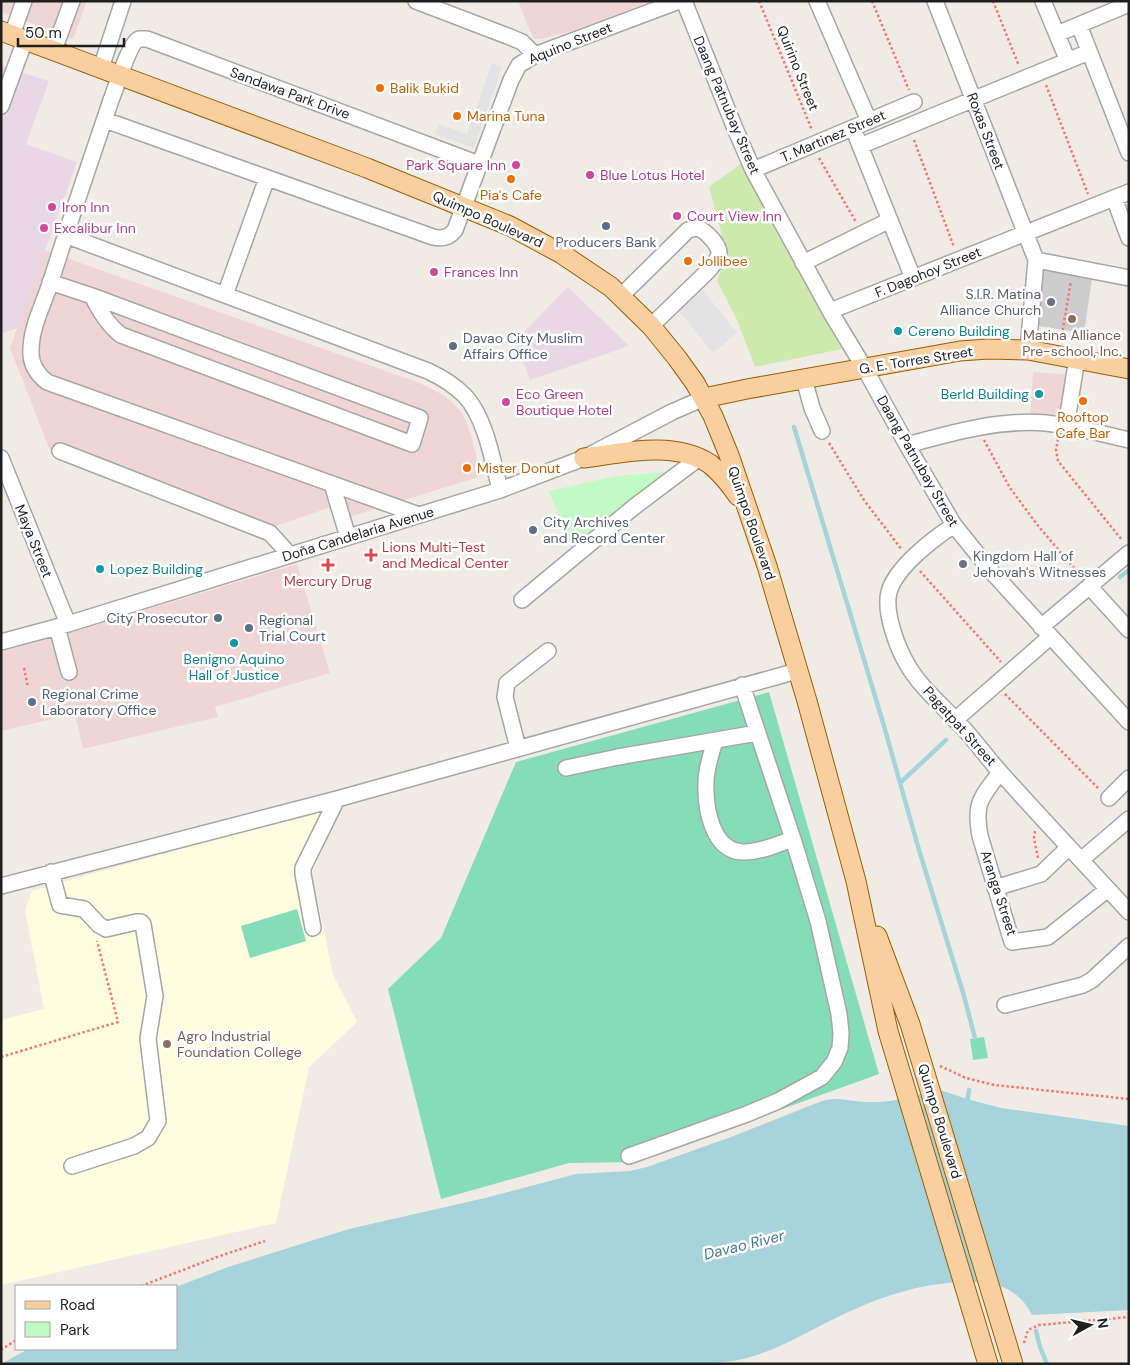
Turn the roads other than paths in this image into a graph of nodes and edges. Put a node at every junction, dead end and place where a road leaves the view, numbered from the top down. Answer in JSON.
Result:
{"nodes":[{"id":1,"x":24,"y":1,"type":"edge"},
{"id":2,"x":72,"y":1,"type":"edge"},
{"id":3,"x":123,"y":1,"type":"edge"},
{"id":4,"x":416,"y":1,"type":"edge"},
{"id":5,"x":679,"y":1,"type":"edge"},
{"id":6,"x":684,"y":1,"type":"edge"},
{"id":7,"x":816,"y":1,"type":"edge"},
{"id":8,"x":935,"y":1,"type":"edge"},
{"id":9,"x":1043,"y":1,"type":"edge"},
{"id":10,"x":1129,"y":4,"type":"edge"},
{"id":11,"x":1078,"y":25,"type":"junction"},
{"id":12,"x":1057,"y":34,"type":"junction"},
{"id":13,"x":13,"y":35,"type":"edge"},
{"id":14,"x":54,"y":50,"type":"junction"},
{"id":15,"x":1089,"y":52,"type":"junction"},
{"id":16,"x":535,"y":55,"type":"junction"},
{"id":17,"x":1068,"y":61,"type":"junction"},
{"id":18,"x":101,"y":68,"type":"junction"},
{"id":19,"x":120,"y":75,"type":"junction"},
{"id":20,"x":973,"y":99,"type":"junction"},
{"id":21,"x":914,"y":102,"type":"road end"},
{"id":22,"x":1,"y":106,"type":"edge"},
{"id":23,"x":105,"y":120,"type":"junction"},
{"id":24,"x":869,"y":122,"type":"junction"},
{"id":25,"x":853,"y":128,"type":"junction"},
{"id":26,"x":860,"y":146,"type":"junction"},
{"id":27,"x":1129,"y":153,"type":"edge"},
{"id":28,"x":479,"y":164,"type":"junction"},
{"id":29,"x":753,"y":170,"type":"junction"},
{"id":30,"x":267,"y":178,"type":"junction"},
{"id":31,"x":1122,"y":195,"type":"edge"},
{"id":32,"x":464,"y":206,"type":"junction"},
{"id":33,"x":890,"y":220,"type":"junction"},
{"id":34,"x":1026,"y":234,"type":"junction"},
{"id":35,"x":65,"y":235,"type":"junction"},
{"id":36,"x":1129,"y":238,"type":"edge"},
{"id":37,"x":1036,"y":260,"type":"junction"},
{"id":38,"x":803,"y":263,"type":"junction"},
{"id":39,"x":913,"y":278,"type":"junction"},
{"id":40,"x":1129,"y":278,"type":"edge"},
{"id":41,"x":50,"y":282,"type":"junction"},
{"id":42,"x":225,"y":295,"type":"junction"},
{"id":43,"x":92,"y":296,"type":"junction"},
{"id":44,"x":621,"y":296,"type":"junction"},
{"id":45,"x":830,"y":311,"type":"junction"},
{"id":46,"x":651,"y":326,"type":"junction"},
{"id":47,"x":1028,"y":350,"type":"junction"},
{"id":48,"x":1068,"y":357,"type":"junction"},
{"id":49,"x":865,"y":369,"type":"junction"},
{"id":50,"x":1129,"y":369,"type":"edge"},
{"id":51,"x":804,"y":379,"type":"junction"},
{"id":52,"x":731,"y":392,"type":"junction"},
{"id":53,"x":704,"y":398,"type":"junction"},
{"id":54,"x":1063,"y":426,"type":"junction"},
{"id":55,"x":822,"y":431,"type":"dead end"},
{"id":56,"x":1129,"y":440,"type":"edge"},
{"id":57,"x":907,"y":445,"type":"junction"},
{"id":58,"x":60,"y":451,"type":"dead end"},
{"id":59,"x":729,"y":455,"type":"junction"},
{"id":60,"x":1,"y":458,"type":"edge"},
{"id":61,"x":584,"y":458,"type":"junction"},
{"id":62,"x":698,"y":458,"type":"junction"},
{"id":63,"x":332,"y":484,"type":"junction"},
{"id":64,"x":500,"y":490,"type":"junction"},
{"id":65,"x":747,"y":507,"type":"junction"},
{"id":66,"x":419,"y":515,"type":"junction"},
{"id":67,"x":954,"y":525,"type":"junction"},
{"id":68,"x":348,"y":537,"type":"junction"},
{"id":69,"x":1126,"y":547,"type":"edge"},
{"id":70,"x":290,"y":555,"type":"junction"},
{"id":71,"x":1089,"y":586,"type":"junction"},
{"id":72,"x":522,"y":600,"type":"dead end"},
{"id":73,"x":62,"y":626,"type":"junction"},
{"id":74,"x":1129,"y":630,"type":"edge"},
{"id":75,"x":1046,"y":632,"type":"junction"},
{"id":76,"x":1,"y":642,"type":"edge"},
{"id":77,"x":548,"y":651,"type":"dead end"},
{"id":78,"x":797,"y":671,"type":"junction"},
{"id":79,"x":69,"y":672,"type":"dead end"},
{"id":80,"x":742,"y":685,"type":"junction"},
{"id":81,"x":955,"y":720,"type":"junction"},
{"id":82,"x":1129,"y":722,"type":"edge"},
{"id":83,"x":757,"y":733,"type":"junction"},
{"id":84,"x":715,"y":741,"type":"junction"},
{"id":85,"x":518,"y":748,"type":"junction"},
{"id":86,"x":566,"y":768,"type":"dead end"},
{"id":87,"x":1000,"y":772,"type":"junction"},
{"id":88,"x":1129,"y":778,"type":"edge"},
{"id":89,"x":1109,"y":798,"type":"road end"},
{"id":90,"x":337,"y":799,"type":"junction"},
{"id":91,"x":1128,"y":818,"type":"edge"},
{"id":92,"x":793,"y":839,"type":"junction"},
{"id":93,"x":1069,"y":847,"type":"junction"},
{"id":94,"x":1081,"y":860,"type":"junction"},
{"id":95,"x":51,"y":872,"type":"junction"},
{"id":96,"x":856,"y":881,"type":"junction"},
{"id":97,"x":1,"y":886,"type":"edge"},
{"id":98,"x":996,"y":888,"type":"junction"},
{"id":99,"x":1108,"y":889,"type":"junction"},
{"id":100,"x":1129,"y":912,"type":"edge"},
{"id":101,"x":312,"y":928,"type":"dead end"},
{"id":102,"x":1129,"y":946,"type":"edge"},
{"id":103,"x":1005,"y":1005,"type":"dead end"},
{"id":104,"x":629,"y":1156,"type":"dead end"},
{"id":105,"x":72,"y":1166,"type":"dead end"},
{"id":106,"x":988,"y":1364,"type":"edge"},
{"id":107,"x":1013,"y":1364,"type":"edge"}],
"edges":[{"from":1,"to":13,"type":"street"},
{"from":2,"to":14,"type":"street"},
{"from":3,"to":18,"type":"street"},
{"from":4,"to":16,"type":"street"},
{"from":5,"to":16,"type":"street","name":"Aquino Street"},
{"from":6,"to":29,"type":"street","name":"Daang Patnubay Street"},
{"from":7,"to":24,"type":"street"},
{"from":8,"to":20,"type":"street","name":"Roxas Street"},
{"from":9,"to":12,"type":"street"},
{"from":10,"to":11,"type":"street"},
{"from":11,"to":12,"type":"street"},
{"from":11,"to":15,"type":"street"},
{"from":12,"to":17,"type":"street"},
{"from":13,"to":14,"type":"main road","name":"Quimpo Boulevard"},
{"from":13,"to":22,"type":"street"},
{"from":14,"to":18,"type":"main road","name":"Quimpo Boulevard"},
{"from":15,"to":17,"type":"street"},
{"from":15,"to":27,"type":"street"},
{"from":16,"to":28,"type":"street","name":"Aquino Street"},
{"from":17,"to":20,"type":"street"},
{"from":18,"to":19,"type":"main road","name":"Quimpo Boulevard"},
{"from":19,"to":23,"type":"street","name":"Sandawa Park Drive"},
{"from":19,"to":28,"type":"street","name":"Sandawa Park Drive"},
{"from":19,"to":32,"type":"main road","name":"Quimpo Boulevard"},
{"from":20,"to":26,"type":"street"},
{"from":20,"to":34,"type":"street","name":"Roxas Street"},
{"from":21,"to":24,"type":"street","name":"T. Martinez Street"},
{"from":23,"to":30,"type":"street"},
{"from":23,"to":35,"type":"street","name":"Sandawa Park Drive"},
{"from":24,"to":25,"type":"street","name":"T. Martinez Street"},
{"from":25,"to":26,"type":"street"},
{"from":25,"to":29,"type":"street","name":"T. Martinez Street"},
{"from":26,"to":33,"type":"street"},
{"from":28,"to":32,"type":"street","name":"Aquino Street"},
{"from":29,"to":38,"type":"street","name":"Daang Patnubay Street"},
{"from":30,"to":32,"type":"street","name":"Aquino Street"},
{"from":30,"to":42,"type":"street"},
{"from":31,"to":34,"type":"street","name":"F. Dagohoy Street"},
{"from":31,"to":36,"type":"street"},
{"from":32,"to":44,"type":"main road","name":"Quimpo Boulevard"},
{"from":33,"to":38,"type":"street"},
{"from":33,"to":39,"type":"street"},
{"from":34,"to":37,"type":"street","name":"Roxas Street"},
{"from":34,"to":39,"type":"street","name":"F. Dagohoy Street"},
{"from":35,"to":41,"type":"street","name":"Sandawa Park Drive"},
{"from":35,"to":42,"type":"street"},
{"from":37,"to":40,"type":"street"},
{"from":37,"to":47,"type":"street"},
{"from":38,"to":45,"type":"street","name":"Daang Patnubay Street"},
{"from":39,"to":45,"type":"street","name":"F. Dagohoy Street"},
{"from":41,"to":43,"type":"street"},
{"from":41,"to":63,"type":"street","name":"Sandawa Park Drive"},
{"from":42,"to":64,"type":"street"},
{"from":43,"to":43,"type":"street"},
{"from":44,"to":46,"type":"main road","name":"Quimpo Boulevard"},
{"from":44,"to":46,"type":"street"},
{"from":45,"to":49,"type":"street","name":"Daang Patnubay Street"},
{"from":46,"to":53,"type":"main road","name":"Quimpo Boulevard"},
{"from":47,"to":48,"type":"main road","name":"G. E. Torres Street"},
{"from":47,"to":49,"type":"main road","name":"G. E. Torres Street"},
{"from":48,"to":50,"type":"main road","name":"G. E. Torres Street"},
{"from":48,"to":54,"type":"street"},
{"from":49,"to":51,"type":"main road","name":"G. E. Torres Street"},
{"from":49,"to":57,"type":"street","name":"Daang Patnubay Street"},
{"from":51,"to":52,"type":"main road","name":"G. E. Torres Street"},
{"from":51,"to":55,"type":"street"},
{"from":52,"to":53,"type":"main road","name":"G. E. Torres Street"},
{"from":52,"to":59,"type":"main road"},
{"from":53,"to":59,"type":"main road","name":"Quimpo Boulevard"},
{"from":53,"to":61,"type":"street","name":"Doña Candelaria Avenue"},
{"from":54,"to":56,"type":"street"},
{"from":54,"to":57,"type":"street"},
{"from":57,"to":67,"type":"street","name":"Daang Patnubay Street"},
{"from":58,"to":70,"type":"street"},
{"from":59,"to":65,"type":"main road","name":"Quimpo Boulevard"},
{"from":60,"to":73,"type":"street","name":"Maya Street"},
{"from":61,"to":62,"type":"main road"},
{"from":61,"to":64,"type":"street","name":"Doña Candelaria Avenue"},
{"from":62,"to":65,"type":"main road"},
{"from":62,"to":72,"type":"street"},
{"from":63,"to":66,"type":"street","name":"Sandawa Park Drive"},
{"from":63,"to":68,"type":"street"},
{"from":64,"to":66,"type":"street","name":"Doña Candelaria Avenue"},
{"from":65,"to":78,"type":"main road","name":"Quimpo Boulevard"},
{"from":66,"to":68,"type":"street","name":"Doña Candelaria Avenue"},
{"from":67,"to":75,"type":"street","name":"Daang Patnubay Street"},
{"from":67,"to":81,"type":"street","name":"Pagatpat Street"},
{"from":68,"to":70,"type":"street","name":"Doña Candelaria Avenue"},
{"from":69,"to":71,"type":"street"},
{"from":70,"to":73,"type":"street","name":"Doña Candelaria Avenue"},
{"from":71,"to":74,"type":"street"},
{"from":71,"to":75,"type":"street"},
{"from":73,"to":76,"type":"street","name":"Doña Candelaria Avenue"},
{"from":73,"to":79,"type":"street","name":"Maya Street"},
{"from":75,"to":81,"type":"street"},
{"from":75,"to":82,"type":"street","name":"Daang Patnubay Street"},
{"from":77,"to":85,"type":"street"},
{"from":78,"to":80,"type":"street"},
{"from":78,"to":96,"type":"main road","name":"Quimpo Boulevard"},
{"from":80,"to":83,"type":"street"},
{"from":80,"to":85,"type":"street"},
{"from":81,"to":87,"type":"street","name":"Pagatpat Street"},
{"from":83,"to":84,"type":"street"},
{"from":83,"to":92,"type":"street"},
{"from":84,"to":86,"type":"street"},
{"from":84,"to":92,"type":"street"},
{"from":85,"to":90,"type":"street"},
{"from":87,"to":93,"type":"street","name":"Pagatpat Street"},
{"from":87,"to":98,"type":"street","name":"Aranga Street"},
{"from":88,"to":89,"type":"street"},
{"from":90,"to":95,"type":"street"},
{"from":90,"to":101,"type":"street"},
{"from":91,"to":94,"type":"street"},
{"from":92,"to":104,"type":"street"},
{"from":93,"to":94,"type":"street","name":"Pagatpat Street"},
{"from":93,"to":98,"type":"street"},
{"from":94,"to":99,"type":"street","name":"Pagatpat Street"},
{"from":95,"to":97,"type":"street"},
{"from":95,"to":105,"type":"street"},
{"from":96,"to":106,"type":"main road","name":"Quimpo Boulevard"},
{"from":96,"to":107,"type":"main road","name":"Quimpo Boulevard"},
{"from":98,"to":99,"type":"street","name":"Aranga Street"},
{"from":99,"to":100,"type":"street","name":"Pagatpat Street"},
{"from":102,"to":103,"type":"street"}]}
